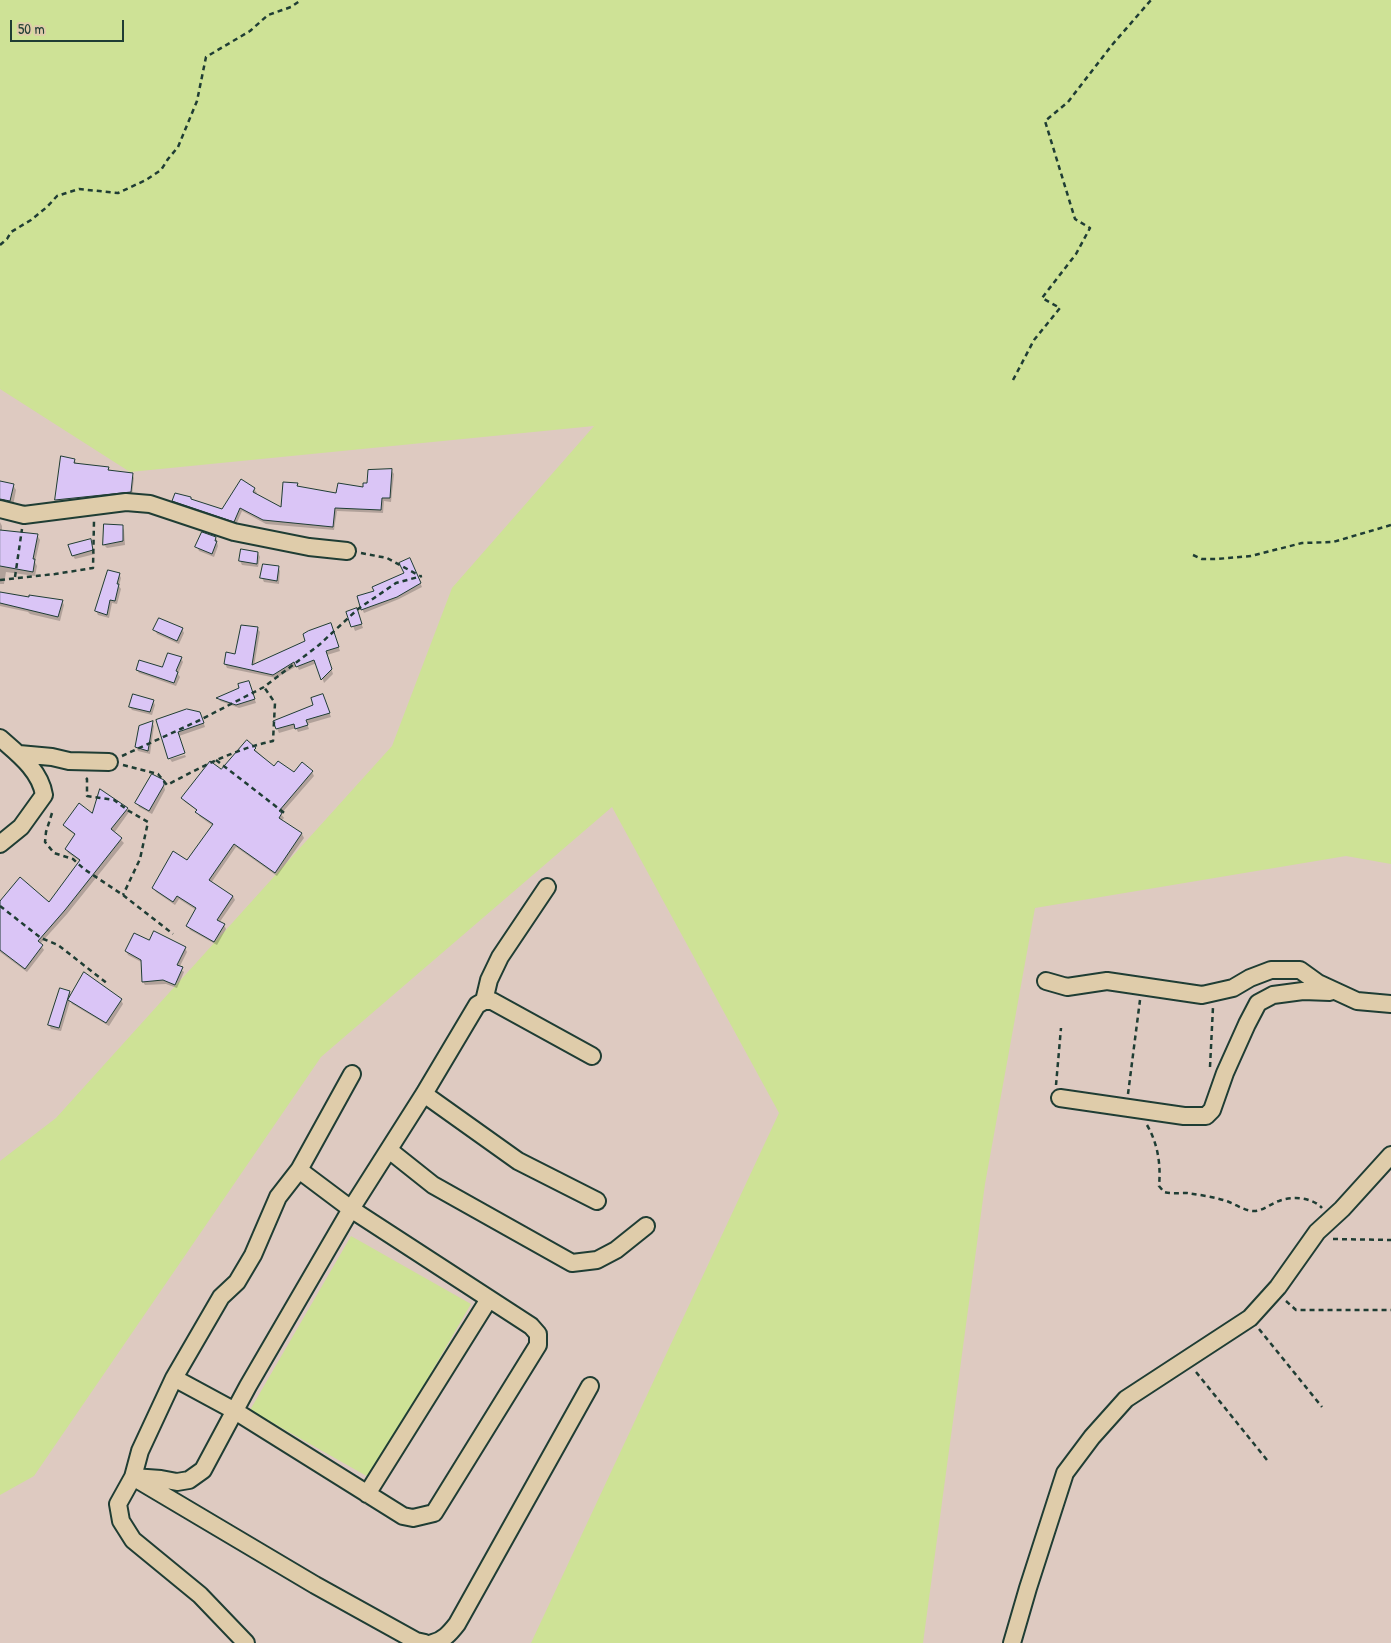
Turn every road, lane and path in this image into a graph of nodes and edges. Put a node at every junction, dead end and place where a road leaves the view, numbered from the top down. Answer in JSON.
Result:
{"nodes":[{"id":1,"x":301,"y":0,"type":"edge"},
{"id":2,"x":1151,"y":0,"type":"edge"},
{"id":3,"x":0,"y":245,"type":"edge"},
{"id":4,"x":1013,"y":380,"type":"dead end"},
{"id":5,"x":84,"y":507,"type":"junction"},
{"id":6,"x":0,"y":509,"type":"edge"},
{"id":7,"x":24,"y":515,"type":"junction"},
{"id":8,"x":1391,"y":525,"type":"edge"},
{"id":9,"x":347,"y":551,"type":"joint"},
{"id":10,"x":1192,"y":555,"type":"dead end"},
{"id":11,"x":15,"y":577,"type":"junction"},
{"id":12,"x":0,"y":580,"type":"edge"},
{"id":13,"x":264,"y":687,"type":"junction"},
{"id":14,"x":0,"y":738,"type":"edge"},
{"id":15,"x":19,"y":754,"type":"junction"},
{"id":16,"x":216,"y":760,"type":"junction"},
{"id":17,"x":109,"y":762,"type":"junction"},
{"id":18,"x":44,"y":795,"type":"junction"},
{"id":19,"x":87,"y":796,"type":"dead end"},
{"id":20,"x":287,"y":815,"type":"dead end"},
{"id":21,"x":0,"y":844,"type":"edge"},
{"id":22,"x":547,"y":888,"type":"dead end"},
{"id":23,"x":123,"y":896,"type":"junction"},
{"id":24,"x":0,"y":906,"type":"edge"},
{"id":25,"x":173,"y":934,"type":"dead end"},
{"id":26,"x":1046,"y":981,"type":"dead end"},
{"id":27,"x":108,"y":984,"type":"dead end"},
{"id":28,"x":1140,"y":986,"type":"junction"},
{"id":29,"x":1338,"y":992,"type":"junction"},
{"id":30,"x":1210,"y":993,"type":"junction"},
{"id":31,"x":484,"y":1001,"type":"junction"},
{"id":32,"x":1391,"y":1004,"type":"edge"},
{"id":33,"x":1061,"y":1028,"type":"dead end"},
{"id":34,"x":592,"y":1056,"type":"dead end"},
{"id":35,"x":1209,"y":1071,"type":"dead end"},
{"id":36,"x":352,"y":1074,"type":"dead end"},
{"id":37,"x":424,"y":1094,"type":"junction"},
{"id":38,"x":1060,"y":1098,"type":"joint"},
{"id":39,"x":1131,"y":1108,"type":"junction"},
{"id":40,"x":389,"y":1150,"type":"junction"},
{"id":41,"x":1391,"y":1155,"type":"edge"},
{"id":42,"x":298,"y":1170,"type":"junction"},
{"id":43,"x":597,"y":1201,"type":"dead end"},
{"id":44,"x":351,"y":1209,"type":"junction"},
{"id":45,"x":1332,"y":1218,"type":"junction"},
{"id":46,"x":646,"y":1226,"type":"dead end"},
{"id":47,"x":1312,"y":1239,"type":"junction"},
{"id":48,"x":1391,"y":1240,"type":"edge"},
{"id":49,"x":1278,"y":1287,"type":"junction"},
{"id":50,"x":489,"y":1299,"type":"junction"},
{"id":51,"x":1391,"y":1310,"type":"edge"},
{"id":52,"x":1250,"y":1318,"type":"junction"},
{"id":53,"x":1185,"y":1359,"type":"junction"},
{"id":54,"x":174,"y":1378,"type":"junction"},
{"id":55,"x":590,"y":1386,"type":"dead end"},
{"id":56,"x":1322,"y":1406,"type":"dead end"},
{"id":57,"x":235,"y":1411,"type":"junction"},
{"id":58,"x":1266,"y":1460,"type":"dead end"},
{"id":59,"x":132,"y":1477,"type":"junction"},
{"id":60,"x":367,"y":1494,"type":"junction"},
{"id":61,"x":246,"y":1643,"type":"edge"},
{"id":62,"x":425,"y":1643,"type":"edge"},
{"id":63,"x":432,"y":1643,"type":"edge"},
{"id":64,"x":1012,"y":1643,"type":"edge"}],
"edges":[{"from":1,"to":3,"type":"path"},
{"from":2,"to":4,"type":"path"},
{"from":5,"to":7,"type":"street"},
{"from":5,"to":9,"type":"street"},
{"from":5,"to":11,"type":"path"},
{"from":6,"to":7,"type":"street"},
{"from":7,"to":11,"type":"path"},
{"from":8,"to":10,"type":"path"},
{"from":9,"to":13,"type":"path"},
{"from":11,"to":12,"type":"path"},
{"from":13,"to":16,"type":"path"},
{"from":13,"to":17,"type":"path"},
{"from":14,"to":15,"type":"street"},
{"from":15,"to":17,"type":"street"},
{"from":15,"to":18,"type":"street"},
{"from":16,"to":17,"type":"path"},
{"from":16,"to":20,"type":"path"},
{"from":18,"to":21,"type":"street"},
{"from":18,"to":23,"type":"path"},
{"from":19,"to":23,"type":"path"},
{"from":22,"to":31,"type":"street"},
{"from":23,"to":25,"type":"path"},
{"from":24,"to":27,"type":"path"},
{"from":26,"to":28,"type":"street"},
{"from":28,"to":30,"type":"street"},
{"from":28,"to":39,"type":"path"},
{"from":29,"to":30,"type":"street"},
{"from":29,"to":32,"type":"street"},
{"from":29,"to":39,"type":"street"},
{"from":30,"to":35,"type":"path"},
{"from":31,"to":34,"type":"street"},
{"from":31,"to":37,"type":"street"},
{"from":33,"to":38,"type":"path"},
{"from":36,"to":42,"type":"street"},
{"from":37,"to":40,"type":"street"},
{"from":37,"to":43,"type":"street"},
{"from":38,"to":39,"type":"street"},
{"from":39,"to":45,"type":"path"},
{"from":40,"to":44,"type":"street"},
{"from":40,"to":46,"type":"street"},
{"from":41,"to":45,"type":"street"},
{"from":42,"to":44,"type":"street"},
{"from":42,"to":54,"type":"street"},
{"from":44,"to":50,"type":"street"},
{"from":44,"to":57,"type":"street"},
{"from":45,"to":47,"type":"street"},
{"from":47,"to":48,"type":"path"},
{"from":47,"to":49,"type":"street"},
{"from":49,"to":51,"type":"path"},
{"from":49,"to":52,"type":"street"},
{"from":50,"to":60,"type":"street"},
{"from":50,"to":60,"type":"street"},
{"from":52,"to":53,"type":"street"},
{"from":52,"to":56,"type":"path"},
{"from":53,"to":58,"type":"path"},
{"from":53,"to":64,"type":"street"},
{"from":54,"to":57,"type":"street"},
{"from":54,"to":59,"type":"street"},
{"from":55,"to":63,"type":"street"},
{"from":57,"to":59,"type":"street"},
{"from":57,"to":60,"type":"street"},
{"from":59,"to":61,"type":"street"},
{"from":59,"to":62,"type":"street"}]}
